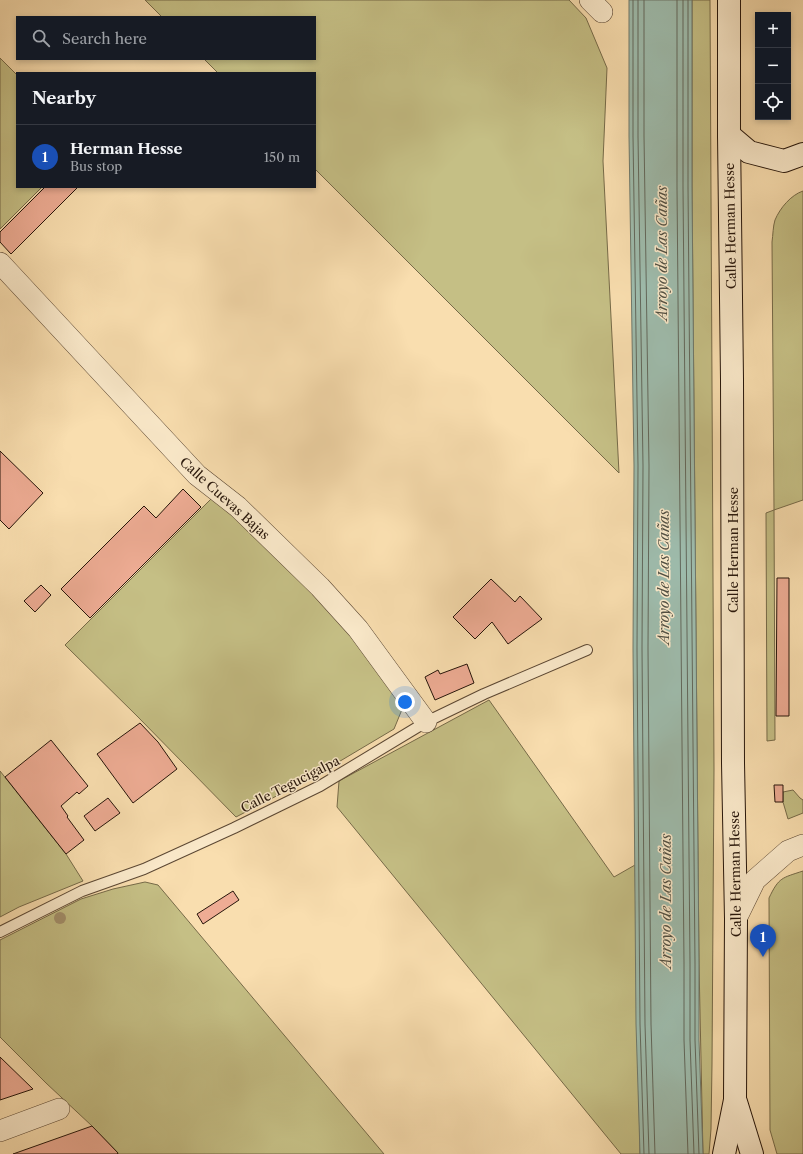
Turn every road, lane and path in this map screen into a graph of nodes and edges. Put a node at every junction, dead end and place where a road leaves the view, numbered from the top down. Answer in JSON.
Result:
{"nodes":[{"id":1,"x":729,"y":0,"type":"edge"},
{"id":2,"x":728,"y":135,"type":"junction"},
{"id":3,"x":803,"y":154,"type":"edge"},
{"id":4,"x":0,"y":263,"type":"edge"},
{"id":5,"x":587,"y":650,"type":"dead end"},
{"id":6,"x":426,"y":722,"type":"junction"},
{"id":7,"x":803,"y":845,"type":"edge"},
{"id":8,"x":736,"y":920,"type":"junction"},
{"id":9,"x":0,"y":932,"type":"edge"},
{"id":10,"x":735,"y":1100,"type":"junction"},
{"id":11,"x":59,"y":1109,"type":"dead end"},
{"id":12,"x":0,"y":1131,"type":"edge"},
{"id":13,"x":724,"y":1154,"type":"edge"},
{"id":14,"x":752,"y":1154,"type":"edge"}],
"edges":[{"from":1,"to":2,"type":"main road","name":"Calle Herman Hesse"},
{"from":2,"to":3,"type":"main road"},
{"from":2,"to":8,"type":"main road","name":"Calle Herman Hesse"},
{"from":4,"to":6,"type":"street","name":"Calle Cuevas Bajas"},
{"from":5,"to":6,"type":"lane","name":"Calle Tegucigalpa"},
{"from":6,"to":9,"type":"lane","name":"Calle Tegucigalpa"},
{"from":7,"to":8,"type":"street"},
{"from":8,"to":10,"type":"main road","name":"Calle Herman Hesse"},
{"from":10,"to":13,"type":"main road","name":"Calle Herman Hesse"},
{"from":10,"to":14,"type":"main road","name":"Calle Herman Hesse"},
{"from":11,"to":12,"type":"street"}]}
